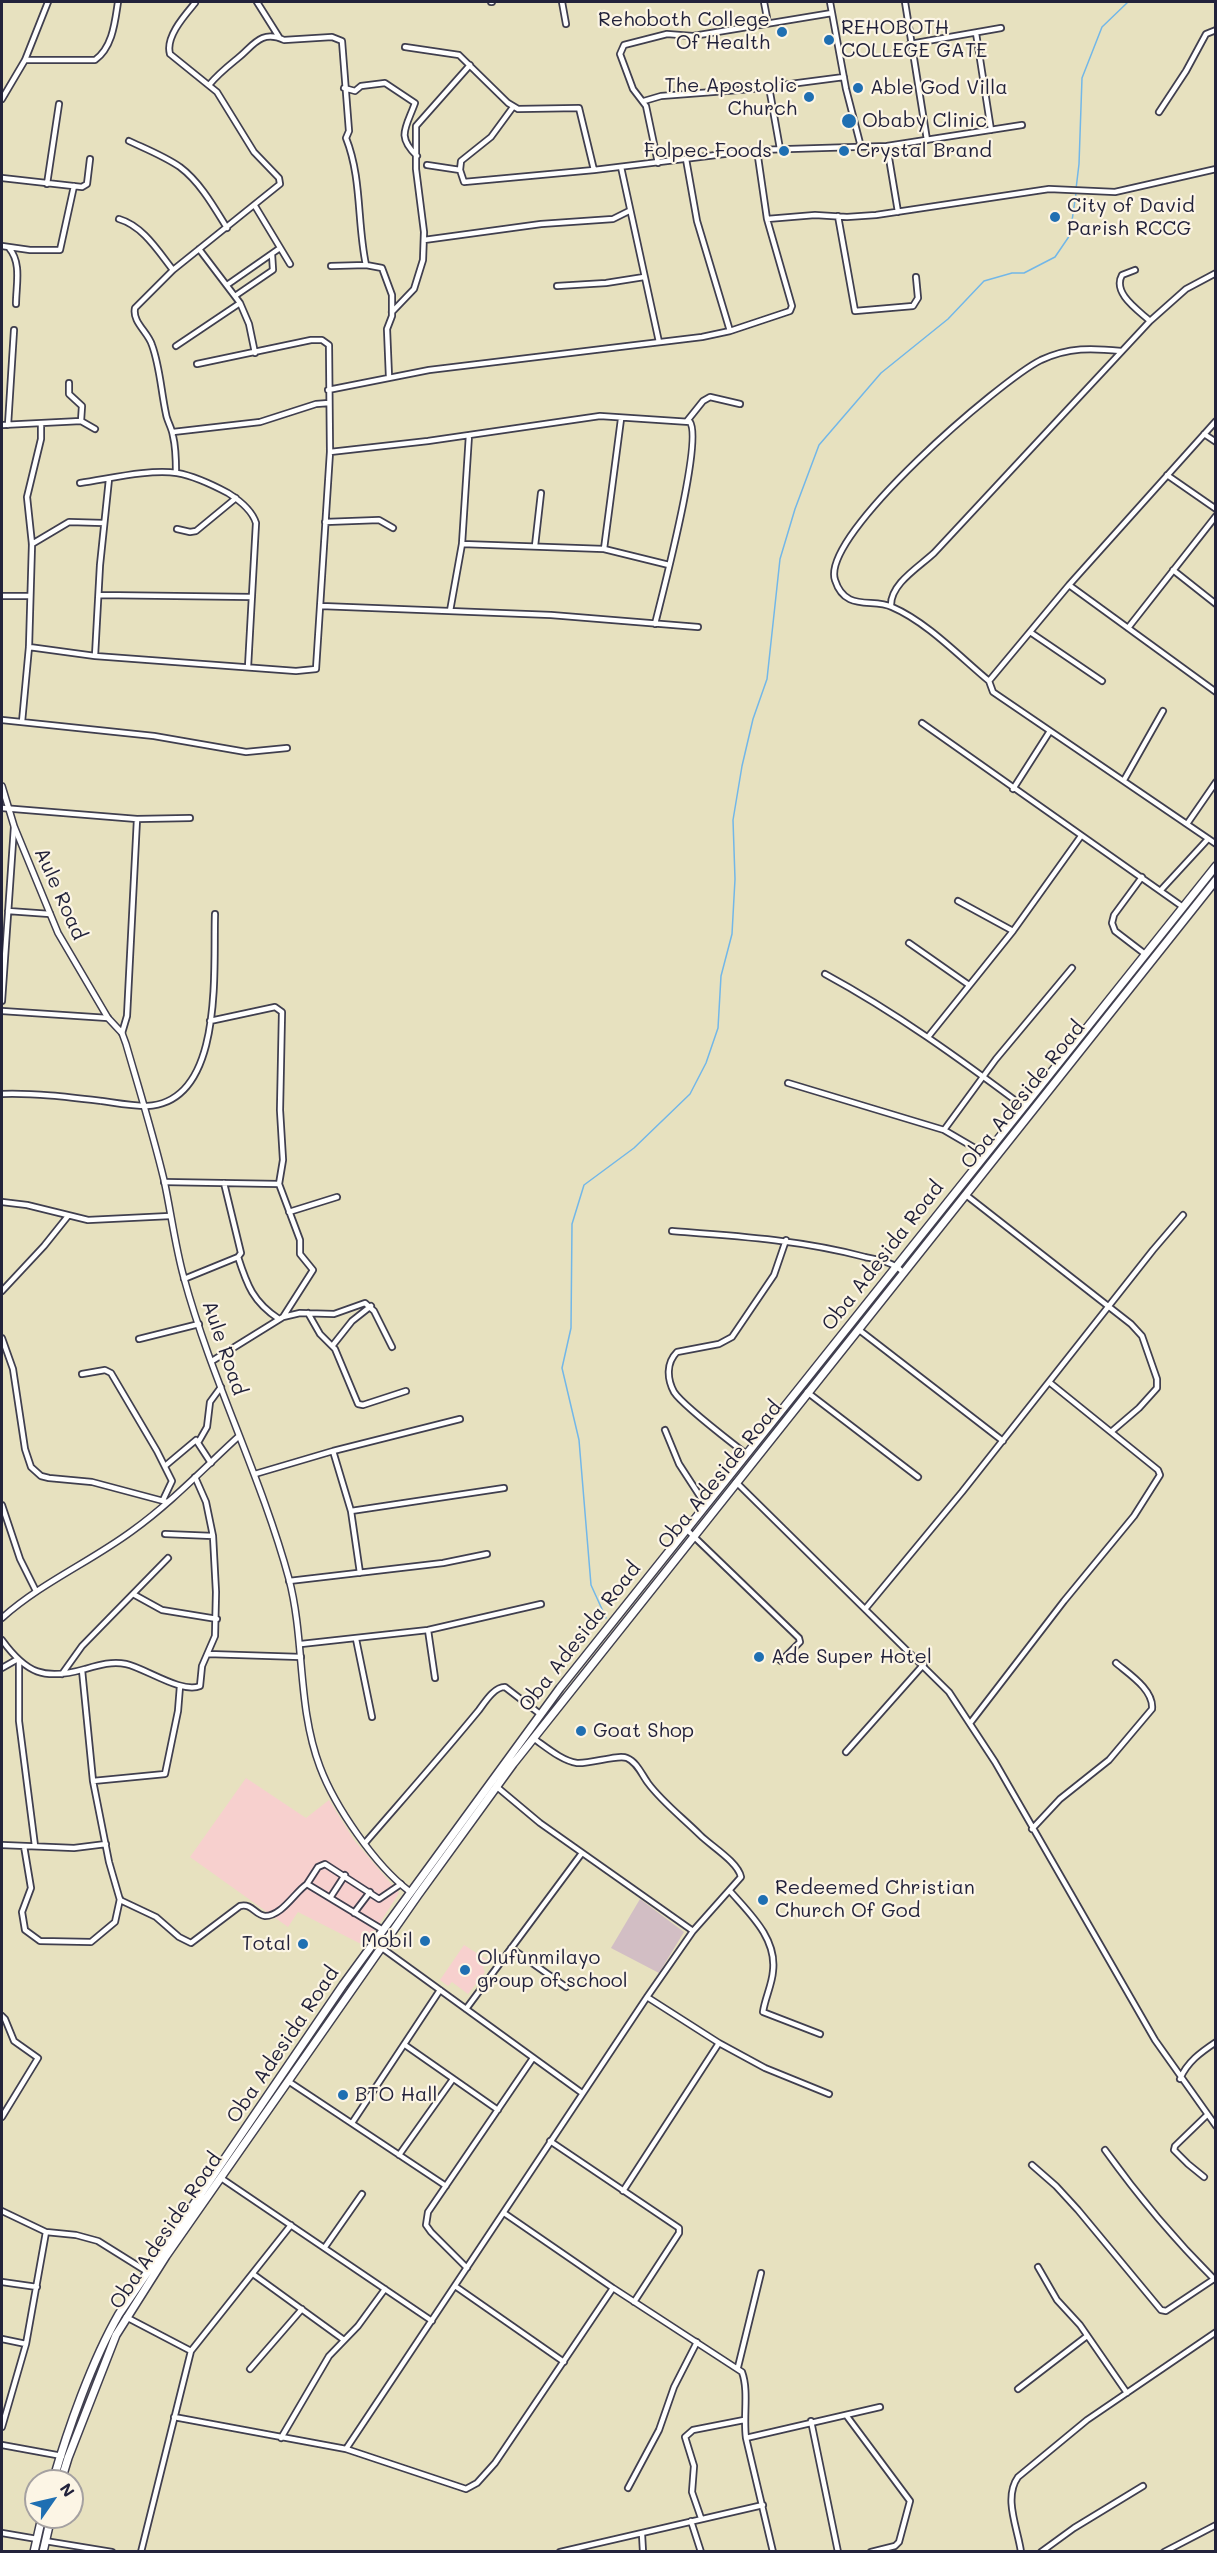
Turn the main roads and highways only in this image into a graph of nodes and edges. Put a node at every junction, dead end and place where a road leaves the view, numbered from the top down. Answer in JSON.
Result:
{"nodes":[{"id":1,"x":1215,"y":866,"type":"edge"},
{"id":2,"x":1215,"y":880,"type":"edge"},
{"id":3,"x":1115,"y":992,"type":"junction"},
{"id":4,"x":1122,"y":997,"type":"junction"},
{"id":5,"x":560,"y":1688,"type":"junction"},
{"id":6,"x":568,"y":1694,"type":"junction"},
{"id":7,"x":293,"y":2060,"type":"junction"},
{"id":8,"x":300,"y":2065,"type":"junction"},
{"id":9,"x":209,"y":2188,"type":"junction"},
{"id":10,"x":64,"y":2457,"type":"junction"},
{"id":11,"x":58,"y":2469,"type":"edge"},
{"id":12,"x":62,"y":2469,"type":"edge"},
{"id":13,"x":41,"y":2529,"type":"edge"},
{"id":14,"x":45,"y":2529,"type":"edge"},
{"id":15,"x":40,"y":2540,"type":"junction"},
{"id":16,"x":34,"y":2552,"type":"edge"},
{"id":17,"x":43,"y":2552,"type":"edge"}],
"edges":[{"from":1,"to":3,"type":"main road","name":"Oba Adesida Road"},
{"from":2,"to":4,"type":"main road","name":"Oba Adeside Road"},
{"from":3,"to":4,"type":"main road"},
{"from":3,"to":5,"type":"main road","name":"Oba Adesida Road"},
{"from":4,"to":6,"type":"main road","name":"Oba Adeside Road"},
{"from":5,"to":6,"type":"main road"},
{"from":5,"to":7,"type":"main road","name":"Oba Adesida Road"},
{"from":6,"to":8,"type":"main road","name":"Oba Adeside Road"},
{"from":7,"to":8,"type":"main road"},
{"from":7,"to":9,"type":"main road","name":"Oba Adesida Road"},
{"from":8,"to":9,"type":"main road","name":"Oba Adeside Road"},
{"from":9,"to":10,"type":"main road","name":"Oba Adeside Road"},
{"from":9,"to":10,"type":"main road","name":"Oba Adesida Road"},
{"from":10,"to":11,"type":"main road","name":"Oba Adesida Road"},
{"from":10,"to":12,"type":"main road","name":"Oba Adeside Road"},
{"from":13,"to":15,"type":"main road"},
{"from":14,"to":15,"type":"main road"},
{"from":15,"to":16,"type":"main road"},
{"from":15,"to":17,"type":"main road"}]}
